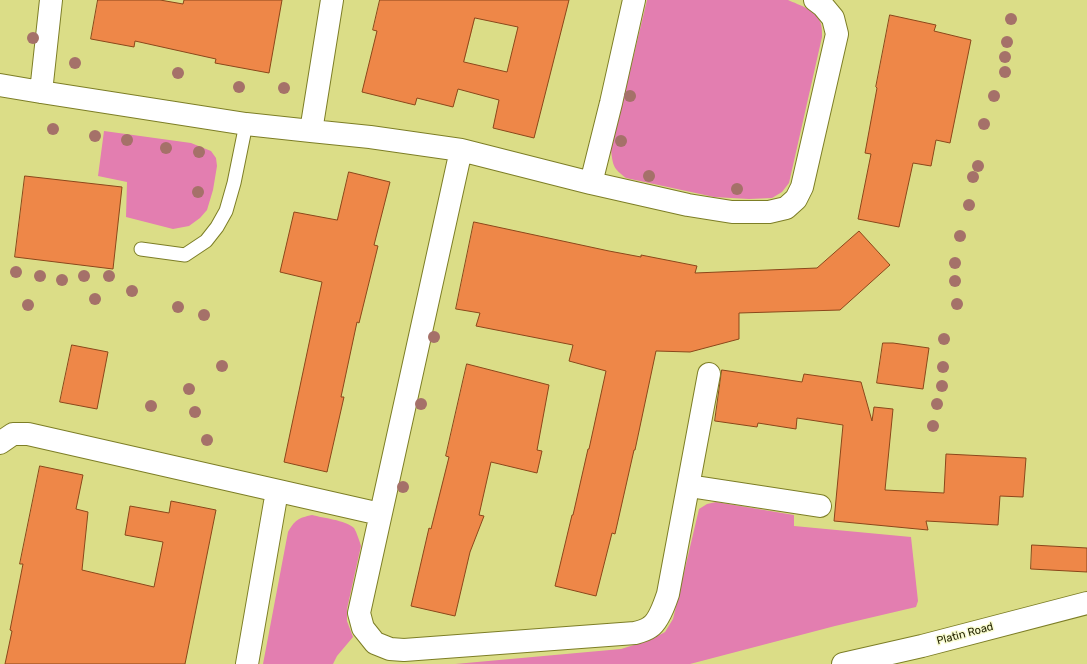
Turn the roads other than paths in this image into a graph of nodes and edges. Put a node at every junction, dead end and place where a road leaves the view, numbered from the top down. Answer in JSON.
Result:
{"nodes":[{"id":1,"x":51,"y":0,"type":"edge"},
{"id":2,"x":332,"y":0,"type":"edge"},
{"id":3,"x":634,"y":0,"type":"edge"},
{"id":4,"x":815,"y":0,"type":"edge"},
{"id":5,"x":0,"y":85,"type":"edge"},
{"id":6,"x":41,"y":92,"type":"junction"},
{"id":7,"x":246,"y":124,"type":"junction"},
{"id":8,"x":311,"y":132,"type":"junction"},
{"id":9,"x":461,"y":150,"type":"junction"},
{"id":10,"x":591,"y":182,"type":"junction"},
{"id":11,"x":141,"y":248,"type":"dead end"},
{"id":12,"x":710,"y":374,"type":"dead end"},
{"id":13,"x":0,"y":443,"type":"edge"},
{"id":14,"x":689,"y":486,"type":"junction"},
{"id":15,"x":277,"y":492,"type":"junction"},
{"id":16,"x":820,"y":506,"type":"dead end"},
{"id":17,"x":380,"y":514,"type":"junction"},
{"id":18,"x":1087,"y":603,"type":"edge"},
{"id":19,"x":247,"y":664,"type":"edge"},
{"id":20,"x":843,"y":664,"type":"edge"}],
"edges":[{"from":1,"to":6,"type":"street"},
{"from":2,"to":8,"type":"street"},
{"from":3,"to":10,"type":"street"},
{"from":4,"to":10,"type":"street"},
{"from":5,"to":6,"type":"street"},
{"from":6,"to":7,"type":"street"},
{"from":7,"to":8,"type":"street"},
{"from":7,"to":11,"type":"lane"},
{"from":8,"to":9,"type":"street"},
{"from":9,"to":10,"type":"street"},
{"from":9,"to":17,"type":"street"},
{"from":12,"to":14,"type":"street"},
{"from":13,"to":15,"type":"street"},
{"from":14,"to":16,"type":"street"},
{"from":14,"to":17,"type":"street"},
{"from":15,"to":17,"type":"street"},
{"from":15,"to":19,"type":"street"},
{"from":18,"to":20,"type":"street","name":"Platin Road"}]}
